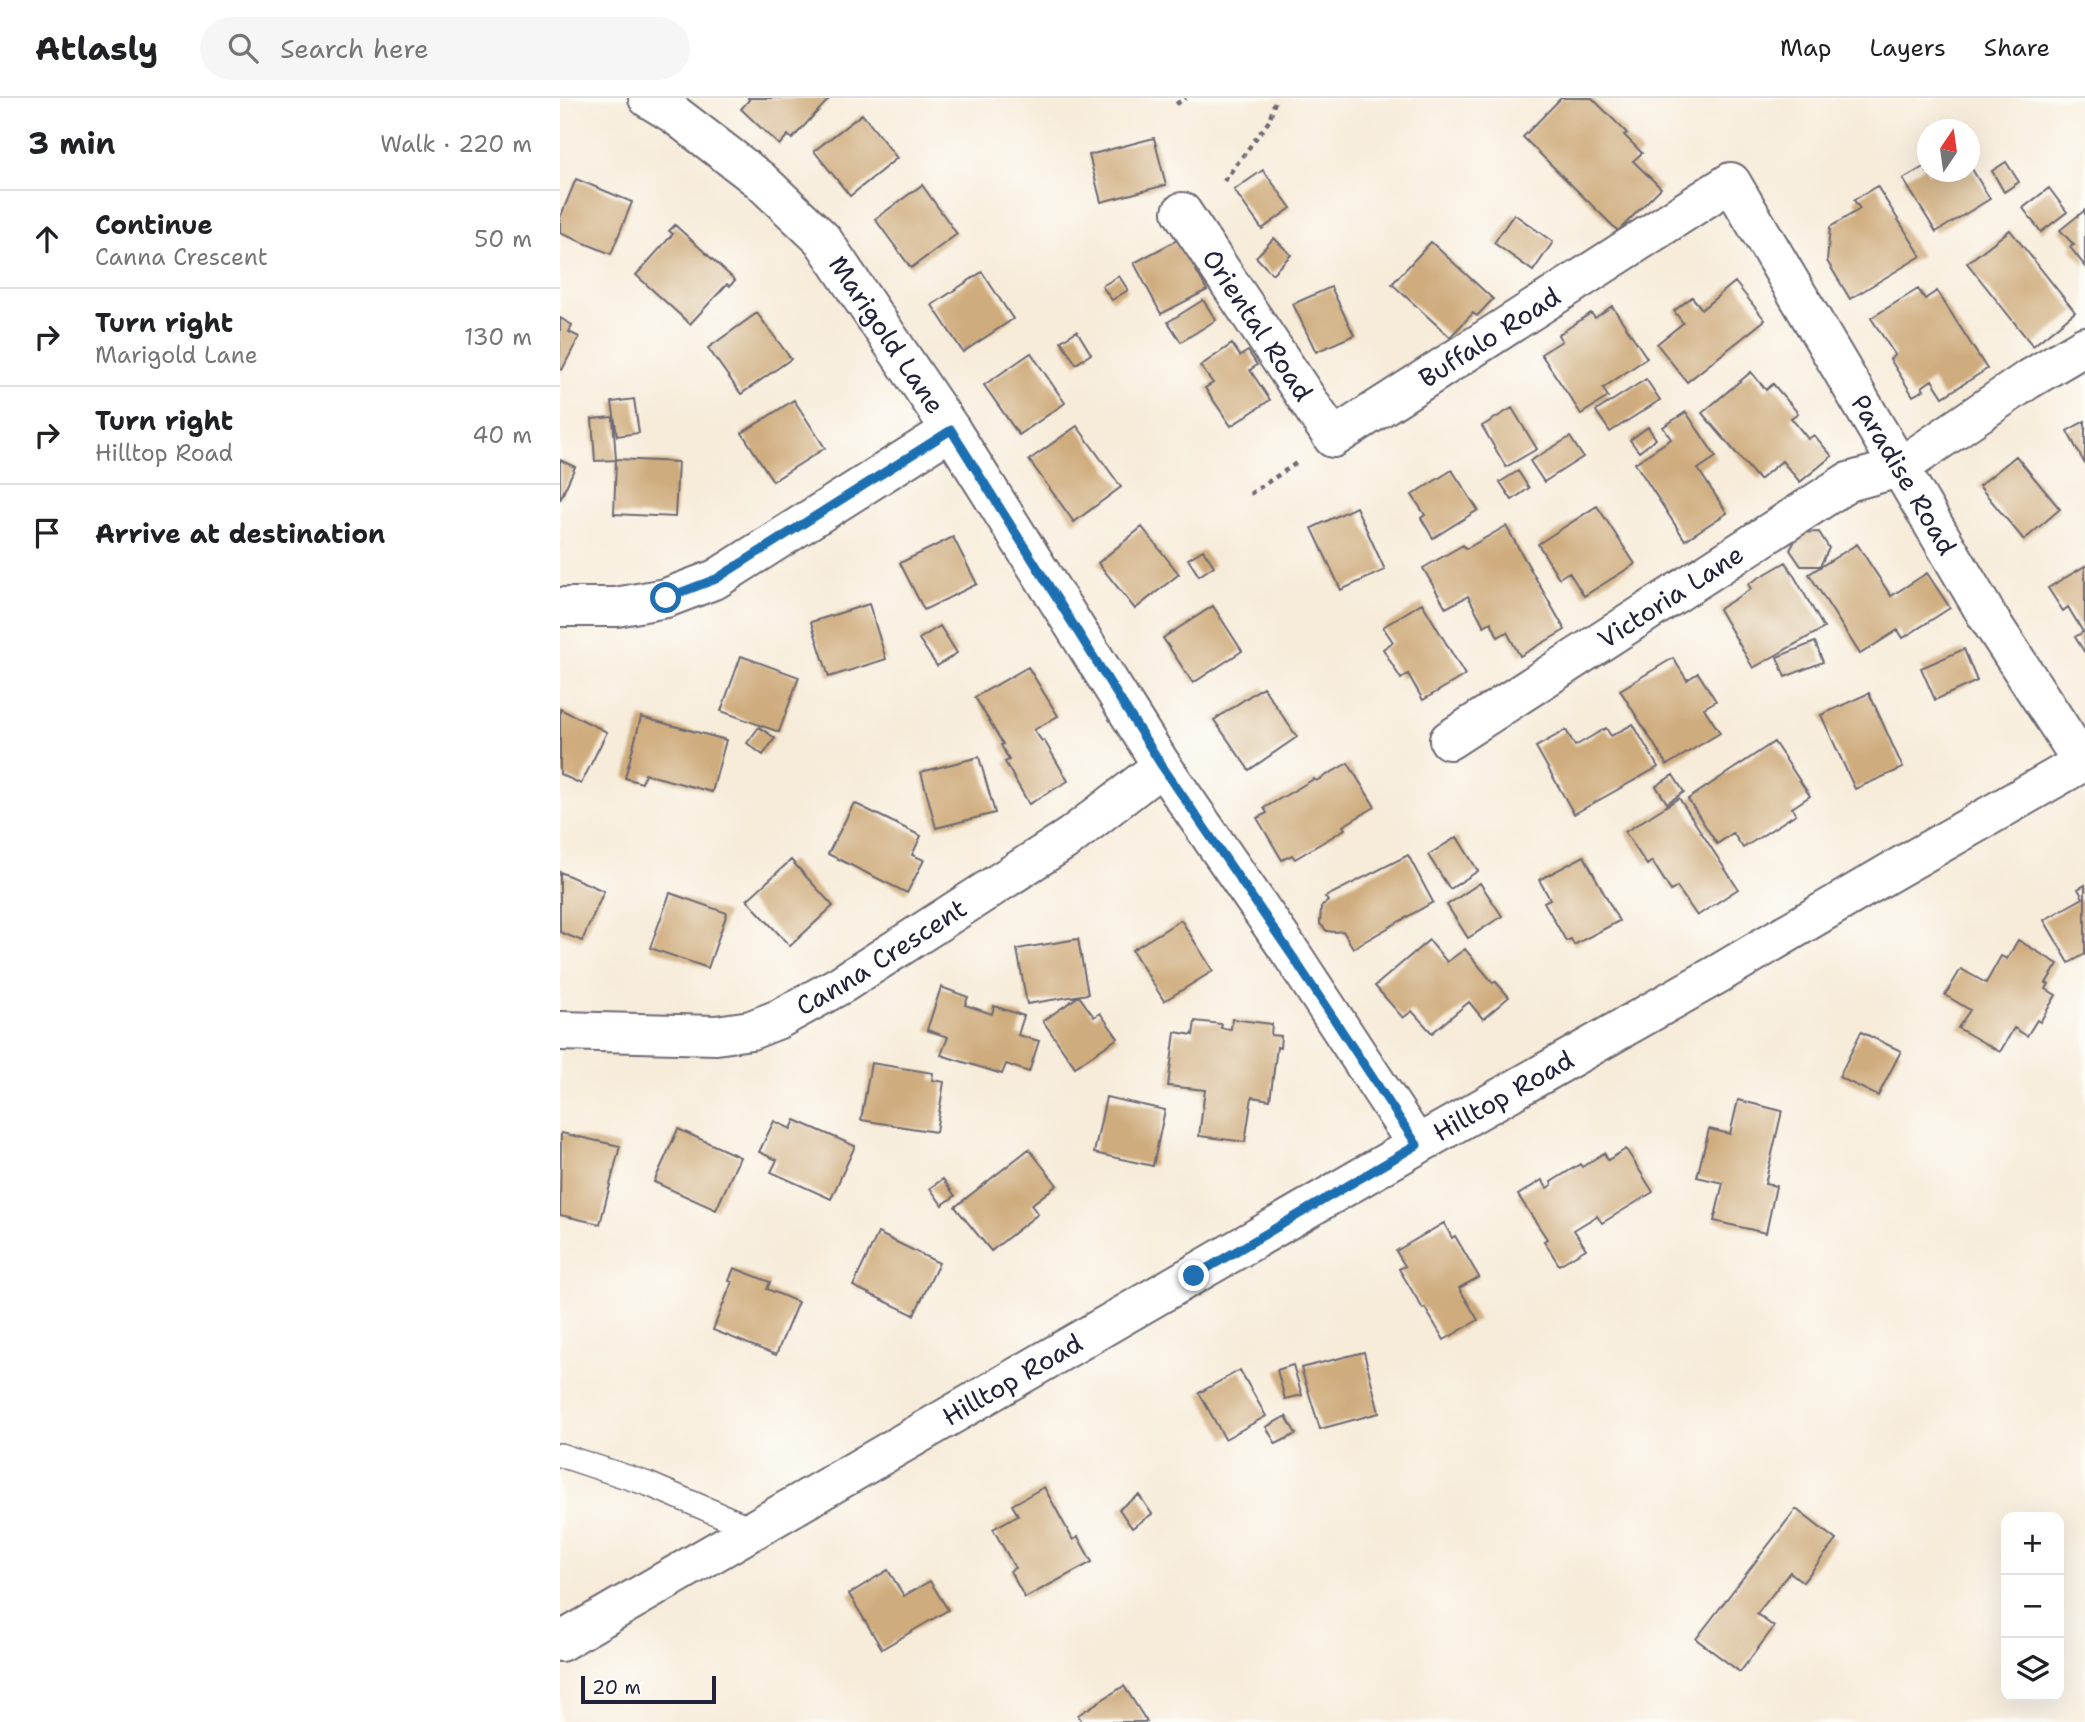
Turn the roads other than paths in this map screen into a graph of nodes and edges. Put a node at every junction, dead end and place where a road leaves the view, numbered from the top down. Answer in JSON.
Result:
{"nodes":[{"id":1,"x":648,"y":98,"type":"edge"},
{"id":2,"x":1731,"y":182,"type":"joint"},
{"id":3,"x":1182,"y":212,"type":"dead end"},
{"id":4,"x":2085,"y":346,"type":"edge"},
{"id":5,"x":951,"y":430,"type":"junction"},
{"id":6,"x":1333,"y":438,"type":"joint"},
{"id":7,"x":1899,"y":468,"type":"junction"},
{"id":8,"x":560,"y":607,"type":"edge"},
{"id":9,"x":1449,"y":740,"type":"dead end"},
{"id":10,"x":2084,"y":762,"type":"edge"},
{"id":11,"x":1162,"y":766,"type":"junction"},
{"id":12,"x":560,"y":1031,"type":"edge"},
{"id":13,"x":1417,"y":1145,"type":"junction"},
{"id":14,"x":560,"y":1455,"type":"edge"},
{"id":15,"x":753,"y":1529,"type":"junction"},
{"id":16,"x":560,"y":1642,"type":"edge"}],
"edges":[{"from":1,"to":5,"type":"street","name":"Marigold Lane"},
{"from":2,"to":6,"type":"street","name":"Buffalo Road"},
{"from":2,"to":7,"type":"street","name":"Paradise Road"},
{"from":3,"to":6,"type":"street","name":"Oriental Road"},
{"from":4,"to":7,"type":"street","name":"Victoria Lane"},
{"from":5,"to":8,"type":"street"},
{"from":5,"to":11,"type":"street","name":"Marigold Lane"},
{"from":7,"to":9,"type":"street","name":"Victoria Lane"},
{"from":7,"to":10,"type":"street","name":"Paradise Road"},
{"from":10,"to":13,"type":"street","name":"Hilltop Road"},
{"from":11,"to":12,"type":"street","name":"Canna Crescent"},
{"from":11,"to":13,"type":"street","name":"Marigold Lane"},
{"from":13,"to":15,"type":"street","name":"Hilltop Road"},
{"from":14,"to":15,"type":"lane"},
{"from":15,"to":16,"type":"street","name":"Hilltop Road"}]}
